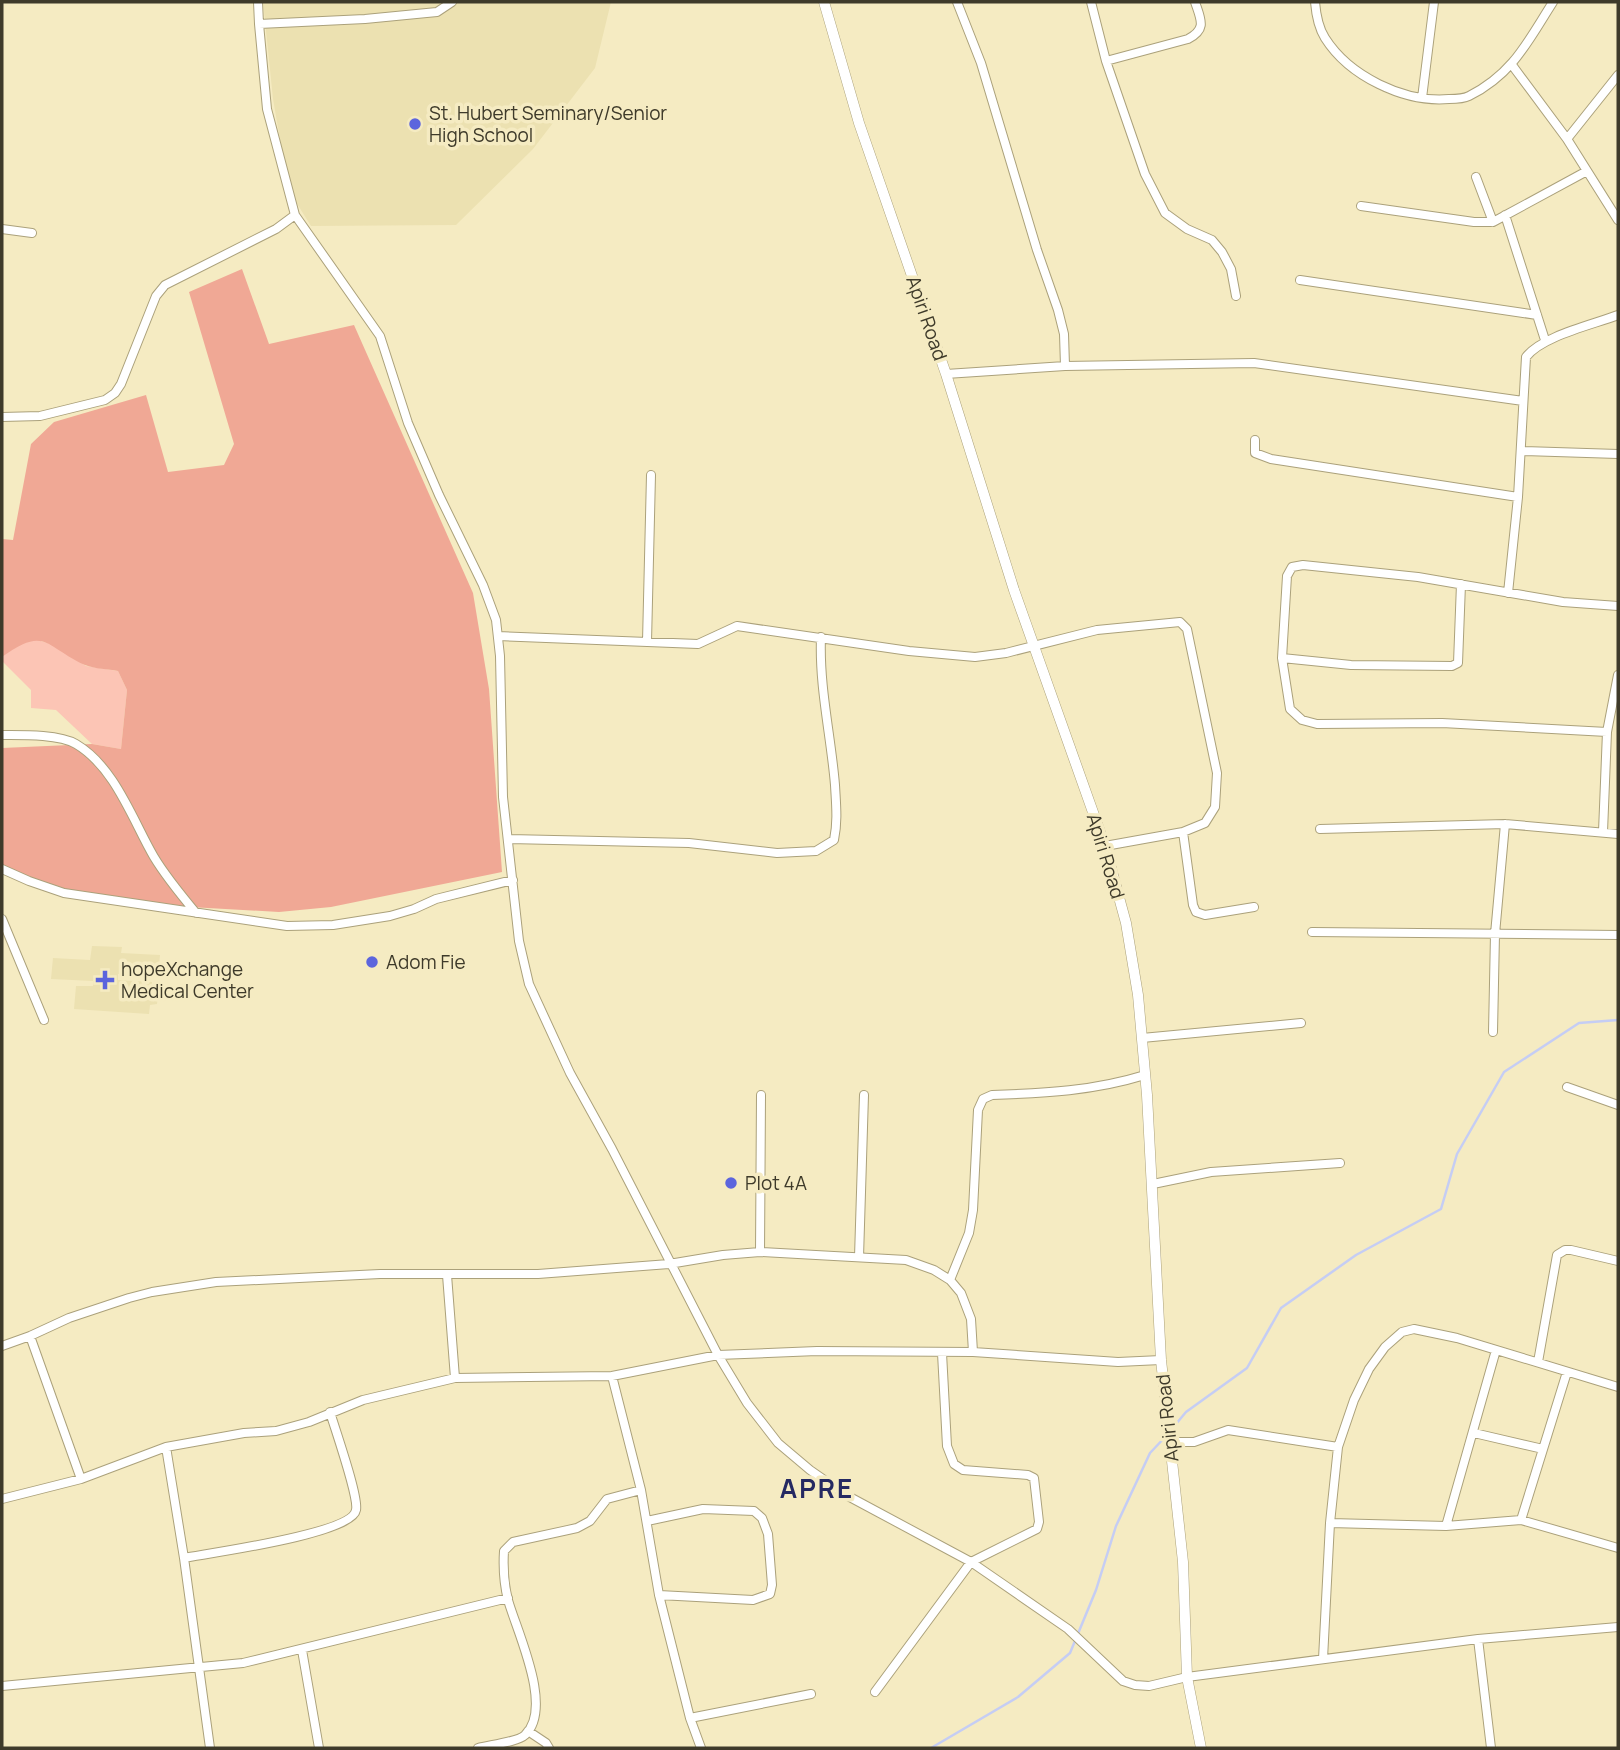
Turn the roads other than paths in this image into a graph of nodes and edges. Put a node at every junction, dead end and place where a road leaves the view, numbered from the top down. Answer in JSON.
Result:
{"nodes":[{"id":1,"x":258,"y":2,"type":"edge"},
{"id":2,"x":452,"y":2,"type":"edge"},
{"id":3,"x":824,"y":2,"type":"edge"},
{"id":4,"x":957,"y":2,"type":"edge"},
{"id":5,"x":1091,"y":2,"type":"edge"},
{"id":6,"x":1195,"y":2,"type":"edge"},
{"id":7,"x":1315,"y":2,"type":"edge"},
{"id":8,"x":1434,"y":2,"type":"edge"},
{"id":9,"x":1553,"y":2,"type":"edge"},
{"id":10,"x":259,"y":23,"type":"junction"},
{"id":11,"x":1106,"y":61,"type":"junction"},
{"id":12,"x":1513,"y":65,"type":"junction"},
{"id":13,"x":1618,"y":75,"type":"edge"},
{"id":14,"x":1422,"y":98,"type":"junction"},
{"id":15,"x":1567,"y":139,"type":"junction"},
{"id":16,"x":1587,"y":171,"type":"junction"},
{"id":17,"x":1476,"y":177,"type":"dead end"},
{"id":18,"x":1361,"y":206,"type":"dead end"},
{"id":19,"x":295,"y":215,"type":"junction"},
{"id":20,"x":1505,"y":215,"type":"junction"},
{"id":21,"x":1618,"y":220,"type":"edge"},
{"id":22,"x":1493,"y":222,"type":"junction"},
{"id":23,"x":2,"y":229,"type":"edge"},
{"id":24,"x":32,"y":233,"type":"dead end"},
{"id":25,"x":1300,"y":280,"type":"dead end"},
{"id":26,"x":1236,"y":296,"type":"dead end"},
{"id":27,"x":1537,"y":315,"type":"junction"},
{"id":28,"x":1618,"y":315,"type":"edge"},
{"id":29,"x":1545,"y":340,"type":"junction"},
{"id":30,"x":1065,"y":366,"type":"junction"},
{"id":31,"x":946,"y":374,"type":"junction"},
{"id":32,"x":1523,"y":401,"type":"junction"},
{"id":33,"x":2,"y":418,"type":"edge"},
{"id":34,"x":1255,"y":440,"type":"dead end"},
{"id":35,"x":1522,"y":451,"type":"junction"},
{"id":36,"x":1618,"y":454,"type":"edge"},
{"id":37,"x":651,"y":475,"type":"dead end"},
{"id":38,"x":1518,"y":498,"type":"junction"},
{"id":39,"x":1461,"y":584,"type":"junction"},
{"id":40,"x":1508,"y":593,"type":"junction"},
{"id":41,"x":1618,"y":606,"type":"edge"},
{"id":42,"x":498,"y":636,"type":"junction"},
{"id":43,"x":821,"y":637,"type":"junction"},
{"id":44,"x":647,"y":642,"type":"junction"},
{"id":45,"x":1034,"y":645,"type":"junction"},
{"id":46,"x":1282,"y":658,"type":"junction"},
{"id":47,"x":1618,"y":675,"type":"edge"},
{"id":48,"x":1606,"y":732,"type":"junction"},
{"id":49,"x":2,"y":735,"type":"edge"},
{"id":50,"x":1505,"y":824,"type":"junction"},
{"id":51,"x":1320,"y":830,"type":"dead end"},
{"id":52,"x":1183,"y":832,"type":"junction"},
{"id":53,"x":1603,"y":832,"type":"junction"},
{"id":54,"x":1618,"y":834,"type":"edge"},
{"id":55,"x":509,"y":839,"type":"junction"},
{"id":56,"x":1105,"y":846,"type":"junction"},
{"id":57,"x":2,"y":869,"type":"edge"},
{"id":58,"x":513,"y":880,"type":"junction"},
{"id":59,"x":1254,"y":907,"type":"dead end"},
{"id":60,"x":196,"y":913,"type":"junction"},
{"id":61,"x":2,"y":919,"type":"edge"},
{"id":62,"x":1312,"y":932,"type":"dead end"},
{"id":63,"x":1495,"y":934,"type":"junction"},
{"id":64,"x":1618,"y":935,"type":"edge"},
{"id":65,"x":44,"y":1020,"type":"dead end"},
{"id":66,"x":1301,"y":1023,"type":"dead end"},
{"id":67,"x":1493,"y":1032,"type":"dead end"},
{"id":68,"x":1142,"y":1038,"type":"junction"},
{"id":69,"x":1145,"y":1075,"type":"junction"},
{"id":70,"x":1567,"y":1087,"type":"dead end"},
{"id":71,"x":761,"y":1095,"type":"dead end"},
{"id":72,"x":864,"y":1095,"type":"dead end"},
{"id":73,"x":1618,"y":1105,"type":"edge"},
{"id":74,"x":1340,"y":1163,"type":"dead end"},
{"id":75,"x":1153,"y":1184,"type":"junction"},
{"id":76,"x":760,"y":1252,"type":"junction"},
{"id":77,"x":859,"y":1257,"type":"junction"},
{"id":78,"x":1618,"y":1261,"type":"edge"},
{"id":79,"x":669,"y":1264,"type":"junction"},
{"id":80,"x":447,"y":1275,"type":"junction"},
{"id":81,"x":950,"y":1280,"type":"junction"},
{"id":82,"x":30,"y":1336,"type":"junction"},
{"id":83,"x":2,"y":1346,"type":"edge"},
{"id":84,"x":1496,"y":1350,"type":"junction"},
{"id":85,"x":973,"y":1352,"type":"junction"},
{"id":86,"x":942,"y":1353,"type":"junction"},
{"id":87,"x":718,"y":1355,"type":"junction"},
{"id":88,"x":1161,"y":1360,"type":"junction"},
{"id":89,"x":1538,"y":1362,"type":"junction"},
{"id":90,"x":1567,"y":1373,"type":"junction"},
{"id":91,"x":612,"y":1376,"type":"junction"},
{"id":92,"x":455,"y":1378,"type":"junction"},
{"id":93,"x":1618,"y":1387,"type":"edge"},
{"id":94,"x":330,"y":1412,"type":"junction"},
{"id":95,"x":1474,"y":1433,"type":"junction"},
{"id":96,"x":1170,"y":1442,"type":"junction"},
{"id":97,"x":166,"y":1447,"type":"junction"},
{"id":98,"x":1338,"y":1447,"type":"junction"},
{"id":99,"x":1543,"y":1449,"type":"junction"},
{"id":100,"x":81,"y":1479,"type":"junction"},
{"id":101,"x":641,"y":1490,"type":"junction"},
{"id":102,"x":2,"y":1499,"type":"edge"},
{"id":103,"x":1521,"y":1520,"type":"junction"},
{"id":104,"x":647,"y":1521,"type":"junction"},
{"id":105,"x":1330,"y":1523,"type":"junction"},
{"id":106,"x":1446,"y":1526,"type":"junction"},
{"id":107,"x":1618,"y":1548,"type":"edge"},
{"id":108,"x":184,"y":1558,"type":"junction"},
{"id":109,"x":971,"y":1562,"type":"junction"},
{"id":110,"x":659,"y":1595,"type":"junction"},
{"id":111,"x":508,"y":1598,"type":"junction"},
{"id":112,"x":1618,"y":1628,"type":"edge"},
{"id":113,"x":1478,"y":1639,"type":"junction"},
{"id":114,"x":302,"y":1650,"type":"junction"},
{"id":115,"x":1323,"y":1659,"type":"junction"},
{"id":116,"x":200,"y":1667,"type":"junction"},
{"id":117,"x":1188,"y":1677,"type":"junction"},
{"id":118,"x":2,"y":1686,"type":"edge"},
{"id":119,"x":875,"y":1692,"type":"dead end"},
{"id":120,"x":811,"y":1694,"type":"dead end"},
{"id":121,"x":690,"y":1718,"type":"junction"},
{"id":122,"x":528,"y":1731,"type":"junction"},
{"id":123,"x":210,"y":1748,"type":"edge"},
{"id":124,"x":319,"y":1748,"type":"edge"},
{"id":125,"x":478,"y":1748,"type":"edge"},
{"id":126,"x":550,"y":1748,"type":"edge"},
{"id":127,"x":701,"y":1748,"type":"edge"},
{"id":128,"x":1201,"y":1748,"type":"edge"},
{"id":129,"x":1490,"y":1748,"type":"edge"}],
"edges":[{"from":1,"to":10,"type":"street"},
{"from":2,"to":10,"type":"street"},
{"from":3,"to":31,"type":"street","name":"Apiri Road"},
{"from":4,"to":30,"type":"street"},
{"from":5,"to":11,"type":"street"},
{"from":6,"to":11,"type":"street"},
{"from":7,"to":14,"type":"street"},
{"from":8,"to":14,"type":"street"},
{"from":9,"to":12,"type":"street"},
{"from":10,"to":19,"type":"street"},
{"from":11,"to":26,"type":"street"},
{"from":12,"to":14,"type":"street"},
{"from":12,"to":15,"type":"street"},
{"from":13,"to":15,"type":"street"},
{"from":15,"to":16,"type":"street"},
{"from":16,"to":20,"type":"street"},
{"from":16,"to":21,"type":"street"},
{"from":17,"to":22,"type":"street"},
{"from":18,"to":22,"type":"street"},
{"from":19,"to":33,"type":"street"},
{"from":19,"to":42,"type":"street"},
{"from":20,"to":22,"type":"street"},
{"from":20,"to":27,"type":"street"},
{"from":23,"to":24,"type":"street"},
{"from":25,"to":27,"type":"street"},
{"from":27,"to":29,"type":"street"},
{"from":28,"to":29,"type":"street"},
{"from":29,"to":32,"type":"street"},
{"from":30,"to":31,"type":"street"},
{"from":30,"to":32,"type":"street"},
{"from":31,"to":45,"type":"street","name":"Apiri Road"},
{"from":32,"to":35,"type":"street"},
{"from":34,"to":38,"type":"street"},
{"from":35,"to":36,"type":"street"},
{"from":35,"to":38,"type":"street"},
{"from":37,"to":44,"type":"street"},
{"from":38,"to":40,"type":"street"},
{"from":39,"to":40,"type":"street"},
{"from":39,"to":46,"type":"street"},
{"from":39,"to":46,"type":"street"},
{"from":40,"to":41,"type":"street"},
{"from":42,"to":44,"type":"street"},
{"from":42,"to":55,"type":"street"},
{"from":43,"to":44,"type":"street"},
{"from":43,"to":45,"type":"street"},
{"from":43,"to":55,"type":"street"},
{"from":45,"to":52,"type":"street"},
{"from":45,"to":56,"type":"street","name":"Apiri Road"},
{"from":46,"to":48,"type":"street"},
{"from":47,"to":48,"type":"street"},
{"from":48,"to":53,"type":"street"},
{"from":49,"to":60,"type":"street"},
{"from":50,"to":51,"type":"street"},
{"from":50,"to":53,"type":"street"},
{"from":50,"to":63,"type":"street"},
{"from":52,"to":56,"type":"street"},
{"from":52,"to":59,"type":"street"},
{"from":53,"to":54,"type":"street"},
{"from":55,"to":58,"type":"street"},
{"from":56,"to":68,"type":"street","name":"Apiri Road"},
{"from":57,"to":60,"type":"street"},
{"from":58,"to":60,"type":"street"},
{"from":58,"to":79,"type":"street"},
{"from":61,"to":65,"type":"street"},
{"from":62,"to":63,"type":"street"},
{"from":63,"to":64,"type":"street"},
{"from":63,"to":67,"type":"street"},
{"from":66,"to":68,"type":"street"},
{"from":68,"to":69,"type":"street","name":"Apiri Road"},
{"from":69,"to":75,"type":"street","name":"Apiri Road"},
{"from":69,"to":81,"type":"street"},
{"from":70,"to":73,"type":"street"},
{"from":71,"to":76,"type":"street"},
{"from":72,"to":77,"type":"street"},
{"from":74,"to":75,"type":"street"},
{"from":75,"to":88,"type":"street","name":"Apiri Road"},
{"from":76,"to":77,"type":"street"},
{"from":76,"to":79,"type":"street"},
{"from":77,"to":81,"type":"street"},
{"from":78,"to":89,"type":"street"},
{"from":79,"to":80,"type":"street"},
{"from":79,"to":87,"type":"street"},
{"from":80,"to":82,"type":"street"},
{"from":80,"to":92,"type":"street"},
{"from":81,"to":85,"type":"street"},
{"from":82,"to":83,"type":"street"},
{"from":82,"to":100,"type":"street"},
{"from":84,"to":89,"type":"street"},
{"from":84,"to":95,"type":"street"},
{"from":84,"to":98,"type":"street"},
{"from":85,"to":86,"type":"street"},
{"from":85,"to":88,"type":"street"},
{"from":86,"to":87,"type":"street"},
{"from":86,"to":109,"type":"street"},
{"from":87,"to":91,"type":"street"},
{"from":87,"to":109,"type":"street"},
{"from":88,"to":96,"type":"street","name":"Apiri Road"},
{"from":89,"to":90,"type":"street"},
{"from":90,"to":93,"type":"street"},
{"from":90,"to":99,"type":"street"},
{"from":91,"to":92,"type":"street"},
{"from":91,"to":101,"type":"street"},
{"from":92,"to":94,"type":"street"},
{"from":94,"to":97,"type":"street"},
{"from":94,"to":108,"type":"street"},
{"from":95,"to":99,"type":"street"},
{"from":95,"to":106,"type":"street"},
{"from":96,"to":98,"type":"street"},
{"from":96,"to":117,"type":"street","name":"Apiri Road"},
{"from":97,"to":100,"type":"street"},
{"from":97,"to":108,"type":"street"},
{"from":98,"to":105,"type":"street"},
{"from":99,"to":103,"type":"street"},
{"from":100,"to":102,"type":"street"},
{"from":101,"to":104,"type":"street"},
{"from":101,"to":111,"type":"street"},
{"from":103,"to":106,"type":"street"},
{"from":103,"to":107,"type":"street"},
{"from":104,"to":110,"type":"street"},
{"from":104,"to":110,"type":"street"},
{"from":105,"to":106,"type":"street"},
{"from":105,"to":115,"type":"street"},
{"from":108,"to":116,"type":"street"},
{"from":109,"to":117,"type":"street"},
{"from":109,"to":119,"type":"street"},
{"from":110,"to":121,"type":"street"},
{"from":111,"to":114,"type":"street"},
{"from":111,"to":122,"type":"street"},
{"from":112,"to":113,"type":"street"},
{"from":113,"to":115,"type":"street"},
{"from":113,"to":129,"type":"street"},
{"from":114,"to":116,"type":"street"},
{"from":114,"to":124,"type":"street"},
{"from":115,"to":117,"type":"street"},
{"from":116,"to":118,"type":"street"},
{"from":116,"to":123,"type":"street"},
{"from":117,"to":128,"type":"street","name":"Apiri Road"},
{"from":120,"to":121,"type":"street"},
{"from":121,"to":127,"type":"street"},
{"from":122,"to":125,"type":"street"},
{"from":122,"to":126,"type":"street"}]}
